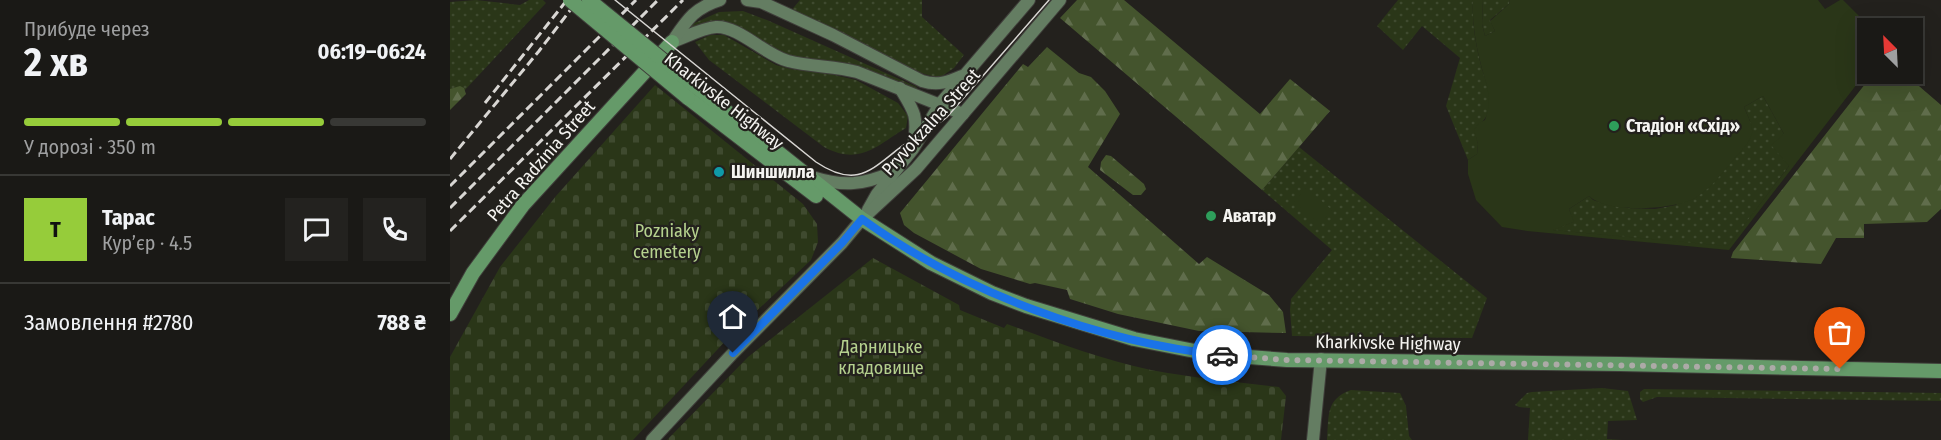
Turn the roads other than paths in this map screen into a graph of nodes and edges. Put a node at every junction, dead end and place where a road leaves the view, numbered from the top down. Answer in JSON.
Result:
{"nodes":[{"id":1,"x":570,"y":0,"type":"edge"},
{"id":2,"x":589,"y":0,"type":"edge"},
{"id":3,"x":720,"y":0,"type":"edge"},
{"id":4,"x":747,"y":0,"type":"edge"},
{"id":5,"x":1029,"y":0,"type":"edge"},
{"id":6,"x":1060,"y":0,"type":"edge"},
{"id":7,"x":672,"y":42,"type":"junction"},
{"id":8,"x":966,"y":74,"type":"junction"},
{"id":9,"x":900,"y":88,"type":"junction"},
{"id":10,"x":692,"y":92,"type":"junction"},
{"id":11,"x":940,"y":104,"type":"junction"},
{"id":12,"x":963,"y":114,"type":"junction"},
{"id":13,"x":913,"y":149,"type":"junction"},
{"id":14,"x":894,"y":171,"type":"junction"},
{"id":15,"x":805,"y":175,"type":"junction"},
{"id":16,"x":862,"y":219,"type":"junction"},
{"id":17,"x":450,"y":314,"type":"edge"},
{"id":18,"x":1321,"y":359,"type":"junction"},
{"id":19,"x":1941,"y":371,"type":"edge"},
{"id":20,"x":652,"y":440,"type":"edge"},
{"id":21,"x":1313,"y":440,"type":"edge"}],
"edges":[{"from":1,"to":10,"type":"main road","name":"Kharkivske Highway","bridge":true},
{"from":2,"to":10,"type":"main road","name":"Kharkivske Highway","bridge":true},
{"from":3,"to":7,"type":"main road","name":"Petra Radzinia Street"},
{"from":4,"to":8,"type":"main road"},
{"from":5,"to":8,"type":"main road","name":"Pryvokzalna Street"},
{"from":6,"to":12,"type":"main road","name":"Pryvokzalna Street"},
{"from":7,"to":9,"type":"main road","name":"Petra Radzinia Street"},
{"from":7,"to":17,"type":"main road","name":"Petra Radzinia Street"},
{"from":8,"to":11,"type":"main road","name":"Pryvokzalna Street"},
{"from":9,"to":11,"type":"main road","name":"Petra Radzinia Street"},
{"from":9,"to":13,"type":"main road"},
{"from":10,"to":15,"type":"main road","name":"Kharkivske Highway"},
{"from":10,"to":16,"type":"main road","name":"Kharkivske Highway"},
{"from":11,"to":12,"type":"main road","name":"Petra Radzinia Street"},
{"from":11,"to":13,"type":"main road","name":"Pryvokzalna Street"},
{"from":12,"to":16,"type":"main road","name":"Pryvokzalna Street"},
{"from":13,"to":14,"type":"main road","name":"Pryvokzalna Street"},
{"from":14,"to":15,"type":"main road","name":"Pryvokzalna Street"},
{"from":14,"to":16,"type":"main road","name":"Pryvokzalna Street"},
{"from":15,"to":16,"type":"main road","name":"Kharkivske Highway"},
{"from":16,"to":18,"type":"main road","name":"Kharkivske Highway"},
{"from":16,"to":20,"type":"main road"},
{"from":18,"to":19,"type":"main road","name":"Kharkivske Highway"},
{"from":18,"to":21,"type":"main road"}]}
